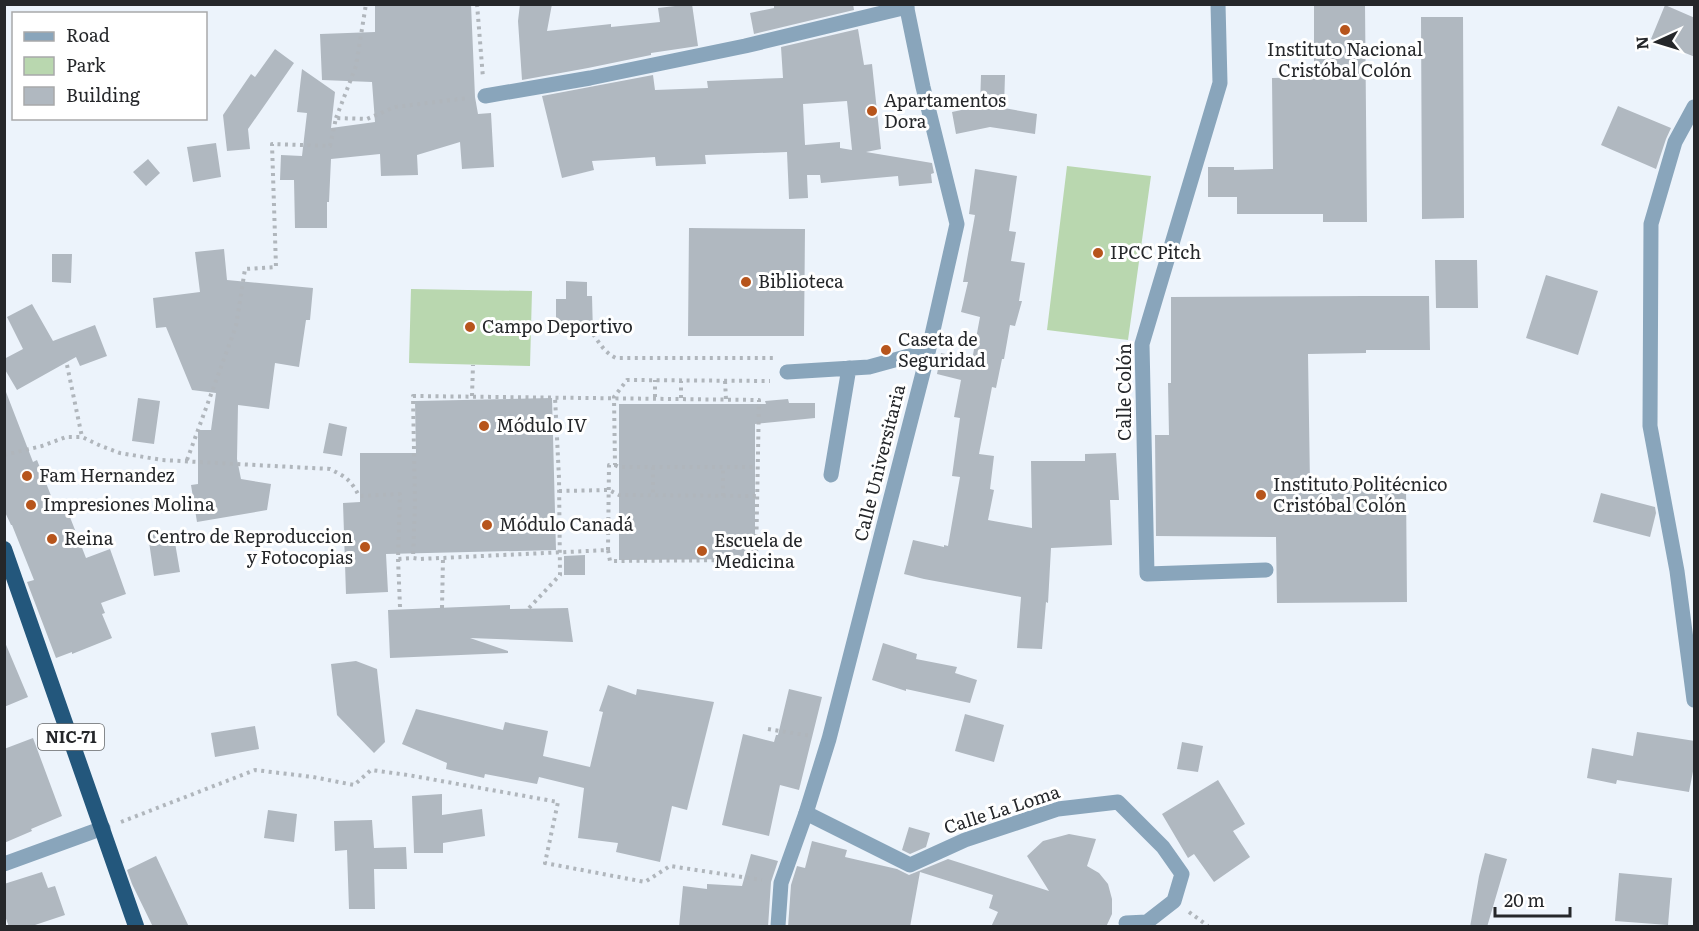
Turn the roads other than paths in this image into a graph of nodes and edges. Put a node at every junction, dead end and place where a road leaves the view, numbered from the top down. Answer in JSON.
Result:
{"nodes":[{"id":1,"x":1218,"y":4,"type":"edge"},
{"id":2,"x":907,"y":6,"type":"edge"},
{"id":3,"x":485,"y":96,"type":"road end"},
{"id":4,"x":1695,"y":107,"type":"edge"},
{"id":5,"x":927,"y":357,"type":"junction"},
{"id":6,"x":849,"y":368,"type":"junction"},
{"id":7,"x":787,"y":372,"type":"road end"},
{"id":8,"x":831,"y":475,"type":"dead end"},
{"id":9,"x":4,"y":549,"type":"edge"},
{"id":10,"x":1266,"y":570,"type":"dead end"},
{"id":11,"x":1695,"y":700,"type":"edge"},
{"id":12,"x":806,"y":813,"type":"junction"},
{"id":13,"x":103,"y":828,"type":"junction"},
{"id":14,"x":4,"y":864,"type":"edge"},
{"id":15,"x":1126,"y":923,"type":"dead end"},
{"id":16,"x":136,"y":927,"type":"edge"},
{"id":17,"x":778,"y":927,"type":"edge"}],
"edges":[{"from":1,"to":10,"type":"street","name":"Calle Colón"},
{"from":2,"to":3,"type":"street"},
{"from":2,"to":5,"type":"street","name":"Calle Universitaria"},
{"from":4,"to":11,"type":"street"},
{"from":5,"to":6,"type":"street"},
{"from":5,"to":12,"type":"street","name":"Calle Universitaria"},
{"from":6,"to":7,"type":"street"},
{"from":6,"to":8,"type":"street"},
{"from":9,"to":13,"type":"highway","number":"NIC-71"},
{"from":12,"to":15,"type":"street","name":"Calle La Loma"},
{"from":12,"to":17,"type":"street","name":"Calle Universitaria"},
{"from":13,"to":14,"type":"street"},
{"from":13,"to":16,"type":"highway","number":"NIC-71"}]}
